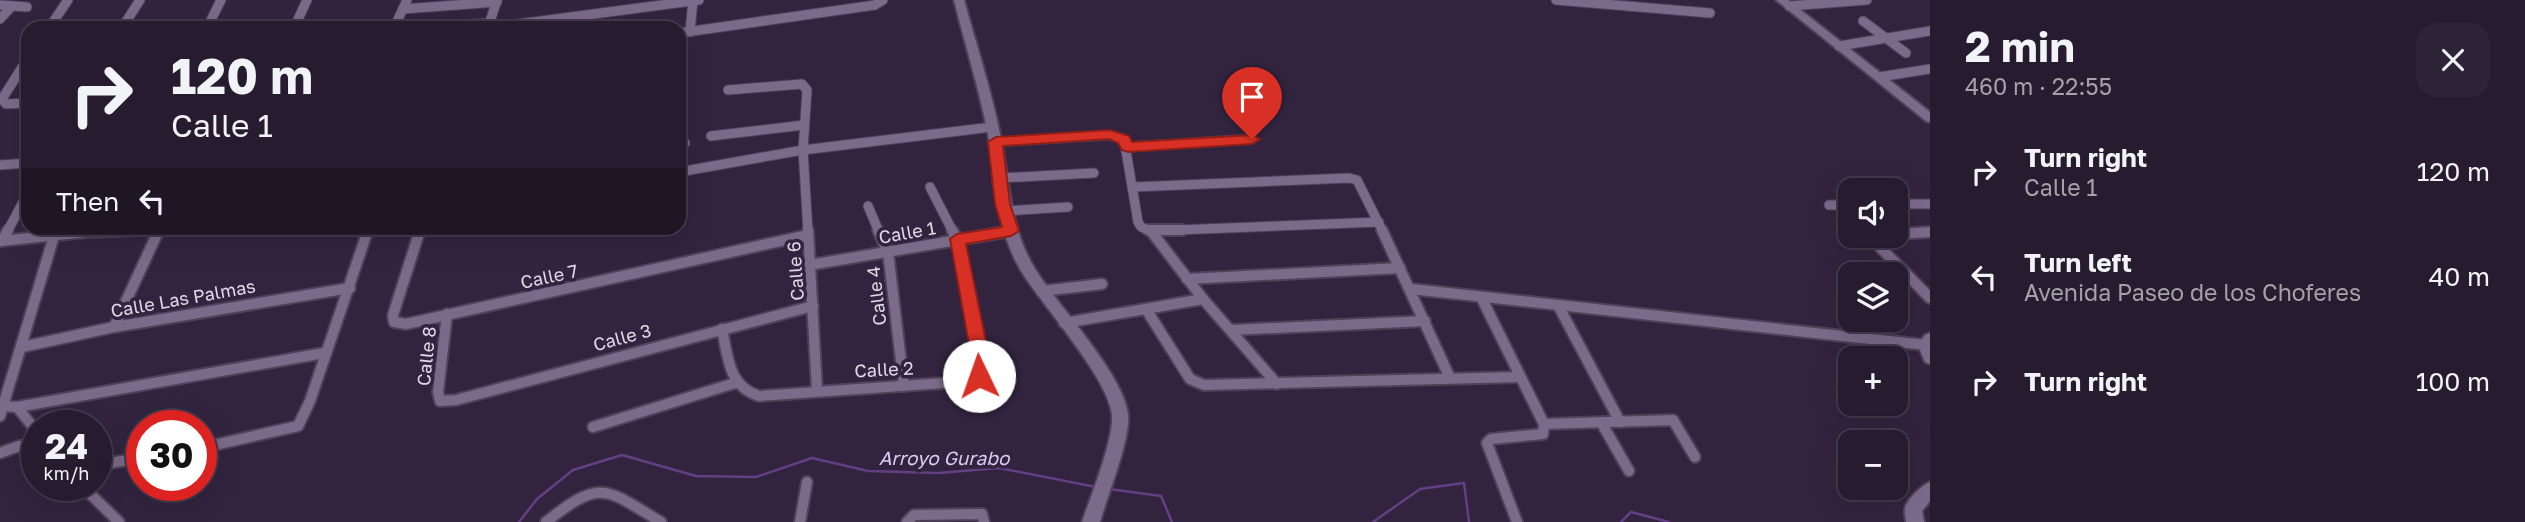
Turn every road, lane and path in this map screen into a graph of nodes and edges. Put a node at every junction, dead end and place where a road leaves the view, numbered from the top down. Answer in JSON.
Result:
{"nodes":[{"id":1,"x":68,"y":0,"type":"edge"},
{"id":2,"x":140,"y":0,"type":"edge"},
{"id":3,"x":221,"y":0,"type":"edge"},
{"id":4,"x":307,"y":0,"type":"edge"},
{"id":5,"x":407,"y":0,"type":"edge"},
{"id":6,"x":693,"y":0,"type":"edge"},
{"id":7,"x":699,"y":0,"type":"edge"},
{"id":8,"x":959,"y":0,"type":"edge"},
{"id":9,"x":1556,"y":0,"type":"edge"},
{"id":10,"x":1867,"y":0,"type":"edge"},
{"id":11,"x":497,"y":1,"type":"edge"},
{"id":12,"x":882,"y":1,"type":"edge"},
{"id":13,"x":1597,"y":3,"type":"edge"},
{"id":14,"x":1785,"y":3,"type":"edge"},
{"id":15,"x":0,"y":5,"type":"edge"},
{"id":16,"x":12,"y":6,"type":"junction"},
{"id":17,"x":27,"y":6,"type":"dead end"},
{"id":18,"x":403,"y":9,"type":"junction"},
{"id":19,"x":1710,"y":13,"type":"dead end"},
{"id":20,"x":0,"y":19,"type":"edge"},
{"id":21,"x":54,"y":21,"type":"edge"},
{"id":22,"x":126,"y":21,"type":"edge"},
{"id":23,"x":210,"y":21,"type":"edge"},
{"id":24,"x":297,"y":21,"type":"edge"},
{"id":25,"x":397,"y":21,"type":"edge"},
{"id":26,"x":491,"y":21,"type":"edge"},
{"id":27,"x":528,"y":21,"type":"edge"},
{"id":28,"x":1863,"y":21,"type":"dead end"},
{"id":29,"x":686,"y":32,"type":"edge"},
{"id":30,"x":690,"y":32,"type":"junction"},
{"id":31,"x":1930,"y":32,"type":"edge"},
{"id":32,"x":1887,"y":38,"type":"junction"},
{"id":33,"x":1839,"y":46,"type":"junction"},
{"id":34,"x":1906,"y":53,"type":"dead end"},
{"id":35,"x":21,"y":69,"type":"edge"},
{"id":36,"x":1930,"y":69,"type":"edge"},
{"id":37,"x":1879,"y":77,"type":"junction"},
{"id":38,"x":728,"y":90,"type":"dead end"},
{"id":39,"x":21,"y":103,"type":"edge"},
{"id":40,"x":1930,"y":118,"type":"edge"},
{"id":41,"x":804,"y":125,"type":"junction"},
{"id":42,"x":994,"y":135,"type":"junction"},
{"id":43,"x":711,"y":136,"type":"dead end"},
{"id":44,"x":1252,"y":139,"type":"dead end"},
{"id":45,"x":1128,"y":147,"type":"junction"},
{"id":46,"x":803,"y":150,"type":"junction"},
{"id":47,"x":21,"y":164,"type":"edge"},
{"id":48,"x":0,"y":165,"type":"edge"},
{"id":49,"x":686,"y":171,"type":"edge"},
{"id":50,"x":1094,"y":173,"type":"dead end"},
{"id":51,"x":1000,"y":178,"type":"junction"},
{"id":52,"x":930,"y":187,"type":"dead end"},
{"id":53,"x":1133,"y":187,"type":"junction"},
{"id":54,"x":1908,"y":204,"type":"edge"},
{"id":55,"x":1930,"y":204,"type":"edge"},
{"id":56,"x":21,"y":205,"type":"edge"},
{"id":57,"x":1829,"y":205,"type":"dead end"},
{"id":58,"x":1838,"y":205,"type":"edge"},
{"id":59,"x":868,"y":206,"type":"dead end"},
{"id":60,"x":1068,"y":207,"type":"dead end"},
{"id":61,"x":1005,"y":211,"type":"junction"},
{"id":62,"x":1379,"y":222,"type":"junction"},
{"id":63,"x":1011,"y":231,"type":"junction"},
{"id":64,"x":1151,"y":231,"type":"junction"},
{"id":65,"x":1930,"y":232,"type":"edge"},
{"id":66,"x":1908,"y":233,"type":"edge"},
{"id":67,"x":69,"y":235,"type":"edge"},
{"id":68,"x":156,"y":235,"type":"edge"},
{"id":69,"x":367,"y":235,"type":"edge"},
{"id":70,"x":419,"y":235,"type":"edge"},
{"id":71,"x":808,"y":235,"type":"junction"},
{"id":72,"x":54,"y":236,"type":"junction"},
{"id":73,"x":957,"y":239,"type":"junction"},
{"id":74,"x":1,"y":241,"type":"edge"},
{"id":75,"x":1881,"y":248,"type":"edge"},
{"id":76,"x":888,"y":252,"type":"junction"},
{"id":77,"x":809,"y":265,"type":"junction"},
{"id":78,"x":1400,"y":268,"type":"junction"},
{"id":79,"x":1187,"y":279,"type":"junction"},
{"id":80,"x":1102,"y":284,"type":"dead end"},
{"id":81,"x":350,"y":288,"type":"junction"},
{"id":82,"x":1411,"y":289,"type":"junction"},
{"id":83,"x":1041,"y":291,"type":"junction"},
{"id":84,"x":1481,"y":297,"type":"junction"},
{"id":85,"x":1930,"y":298,"type":"edge"},
{"id":86,"x":1203,"y":299,"type":"junction"},
{"id":87,"x":813,"y":306,"type":"junction"},
{"id":88,"x":1559,"y":307,"type":"junction"},
{"id":89,"x":1146,"y":309,"type":"junction"},
{"id":90,"x":447,"y":314,"type":"junction"},
{"id":91,"x":1425,"y":321,"type":"junction"},
{"id":92,"x":1064,"y":323,"type":"junction"},
{"id":93,"x":114,"y":327,"type":"junction"},
{"id":94,"x":722,"y":329,"type":"junction"},
{"id":95,"x":1230,"y":330,"type":"junction"},
{"id":96,"x":22,"y":346,"type":"junction"},
{"id":97,"x":1929,"y":347,"type":"edge"},
{"id":98,"x":324,"y":353,"type":"junction"},
{"id":99,"x":1519,"y":377,"type":"junction"},
{"id":100,"x":1450,"y":378,"type":"junction"},
{"id":101,"x":735,"y":383,"type":"junction"},
{"id":102,"x":1276,"y":384,"type":"junction"},
{"id":103,"x":904,"y":386,"type":"junction"},
{"id":104,"x":817,"y":390,"type":"junction"},
{"id":105,"x":440,"y":401,"type":"joint"},
{"id":106,"x":17,"y":407,"type":"junction"},
{"id":107,"x":1,"y":409,"type":"edge"},
{"id":108,"x":21,"y":412,"type":"edge"},
{"id":109,"x":1601,"y":422,"type":"junction"},
{"id":110,"x":1620,"y":422,"type":"junction"},
{"id":111,"x":1544,"y":424,"type":"junction"},
{"id":112,"x":593,"y":427,"type":"dead end"},
{"id":113,"x":217,"y":444,"type":"edge"},
{"id":114,"x":21,"y":446,"type":"edge"},
{"id":115,"x":0,"y":453,"type":"edge"},
{"id":116,"x":1695,"y":457,"type":"dead end"},
{"id":117,"x":1629,"y":471,"type":"dead end"},
{"id":118,"x":807,"y":482,"type":"dead end"},
{"id":119,"x":1930,"y":489,"type":"edge"},
{"id":120,"x":97,"y":501,"type":"edge"},
{"id":121,"x":119,"y":522,"type":"edge"},
{"id":122,"x":546,"y":522,"type":"edge"},
{"id":123,"x":661,"y":522,"type":"edge"},
{"id":124,"x":800,"y":522,"type":"edge"},
{"id":125,"x":907,"y":522,"type":"edge"},
{"id":126,"x":984,"y":522,"type":"edge"},
{"id":127,"x":1091,"y":522,"type":"edge"},
{"id":128,"x":1517,"y":522,"type":"edge"},
{"id":129,"x":1915,"y":522,"type":"edge"}],
"edges":[{"from":1,"to":21,"type":"street"},
{"from":2,"to":22,"type":"street"},
{"from":3,"to":23,"type":"street"},
{"from":4,"to":24,"type":"street"},
{"from":5,"to":18,"type":"street"},
{"from":6,"to":7,"type":"street"},
{"from":6,"to":27,"type":"street"},
{"from":6,"to":30,"type":"street"},
{"from":8,"to":42,"type":"street"},
{"from":9,"to":13,"type":"street"},
{"from":10,"to":14,"type":"street"},
{"from":11,"to":18,"type":"street"},
{"from":11,"to":26,"type":"street"},
{"from":12,"to":30,"type":"street"},
{"from":13,"to":19,"type":"street"},
{"from":14,"to":33,"type":"street"},
{"from":15,"to":16,"type":"street"},
{"from":16,"to":17,"type":"street"},
{"from":16,"to":20,"type":"street"},
{"from":18,"to":25,"type":"street"},
{"from":28,"to":32,"type":"street"},
{"from":29,"to":30,"type":"street"},
{"from":31,"to":32,"type":"street"},
{"from":32,"to":33,"type":"street"},
{"from":32,"to":34,"type":"street"},
{"from":33,"to":37,"type":"street"},
{"from":35,"to":39,"type":"street"},
{"from":36,"to":37,"type":"street"},
{"from":37,"to":40,"type":"street"},
{"from":38,"to":41,"type":"street","name":"Calle 6"},
{"from":41,"to":43,"type":"street"},
{"from":41,"to":46,"type":"street","name":"Calle 6"},
{"from":42,"to":45,"type":"street"},
{"from":42,"to":46,"type":"street"},
{"from":42,"to":51,"type":"street"},
{"from":44,"to":45,"type":"street"},
{"from":45,"to":53,"type":"street"},
{"from":46,"to":49,"type":"street"},
{"from":46,"to":71,"type":"street","name":"Calle 6"},
{"from":47,"to":48,"type":"street"},
{"from":50,"to":51,"type":"street"},
{"from":51,"to":61,"type":"street"},
{"from":52,"to":73,"type":"street","name":"Calle 2"},
{"from":53,"to":62,"type":"street"},
{"from":53,"to":64,"type":"street"},
{"from":54,"to":55,"type":"street"},
{"from":56,"to":74,"type":"street"},
{"from":57,"to":58,"type":"street"},
{"from":59,"to":76,"type":"street","name":"Calle 4"},
{"from":60,"to":61,"type":"street"},
{"from":61,"to":63,"type":"street"},
{"from":62,"to":64,"type":"street"},
{"from":62,"to":78,"type":"street"},
{"from":63,"to":73,"type":"street","name":"Calle 1"},
{"from":63,"to":83,"type":"street"},
{"from":64,"to":79,"type":"street"},
{"from":65,"to":66,"type":"street"},
{"from":67,"to":72,"type":"street"},
{"from":68,"to":93,"type":"street"},
{"from":69,"to":81,"type":"street"},
{"from":70,"to":90,"type":"street","name":"Calle 7"},
{"from":71,"to":77,"type":"street","name":"Calle 6"},
{"from":71,"to":90,"type":"street","name":"Calle 7"},
{"from":72,"to":74,"type":"street"},
{"from":72,"to":96,"type":"street"},
{"from":73,"to":76,"type":"street","name":"Calle 1"},
{"from":73,"to":103,"type":"street","name":"Calle 2"},
{"from":75,"to":85,"type":"street"},
{"from":76,"to":77,"type":"street","name":"Calle 1"},
{"from":76,"to":103,"type":"street","name":"Calle 4"},
{"from":77,"to":87,"type":"street","name":"Calle 6"},
{"from":78,"to":79,"type":"street"},
{"from":78,"to":82,"type":"street"},
{"from":79,"to":86,"type":"street"},
{"from":80,"to":83,"type":"street"},
{"from":81,"to":93,"type":"street","name":"Calle Las Palmas"},
{"from":81,"to":98,"type":"street"},
{"from":82,"to":84,"type":"street"},
{"from":82,"to":91,"type":"street"},
{"from":83,"to":92,"type":"street"},
{"from":84,"to":88,"type":"street"},
{"from":84,"to":99,"type":"street"},
{"from":86,"to":89,"type":"street"},
{"from":86,"to":95,"type":"street"},
{"from":87,"to":94,"type":"street","name":"Calle 3"},
{"from":87,"to":104,"type":"street","name":"Calle 6"},
{"from":88,"to":97,"type":"street"},
{"from":88,"to":110,"type":"street"},
{"from":89,"to":92,"type":"street"},
{"from":89,"to":102,"type":"street"},
{"from":90,"to":105,"type":"street","name":"Calle 8"},
{"from":91,"to":95,"type":"street"},
{"from":91,"to":100,"type":"street"},
{"from":92,"to":127,"type":"street"},
{"from":93,"to":96,"type":"street","name":"Calle Las Palmas"},
{"from":94,"to":101,"type":"street"},
{"from":94,"to":105,"type":"street","name":"Calle 3"},
{"from":95,"to":102,"type":"street"},
{"from":96,"to":107,"type":"street"},
{"from":98,"to":106,"type":"street"},
{"from":98,"to":113,"type":"street"},
{"from":99,"to":100,"type":"street"},
{"from":99,"to":111,"type":"street"},
{"from":100,"to":102,"type":"street"},
{"from":101,"to":104,"type":"street","name":"Calle 2"},
{"from":101,"to":112,"type":"street"},
{"from":103,"to":104,"type":"street","name":"Calle 2"},
{"from":106,"to":107,"type":"street"},
{"from":106,"to":108,"type":"street"},
{"from":109,"to":110,"type":"street"},
{"from":109,"to":111,"type":"street"},
{"from":109,"to":117,"type":"street"},
{"from":110,"to":116,"type":"street"},
{"from":111,"to":128,"type":"street"},
{"from":114,"to":115,"type":"street"},
{"from":118,"to":124,"type":"street"},
{"from":119,"to":129,"type":"street"},
{"from":120,"to":121,"type":"street"},
{"from":122,"to":123,"type":"street"},
{"from":125,"to":126,"type":"street"}]}
